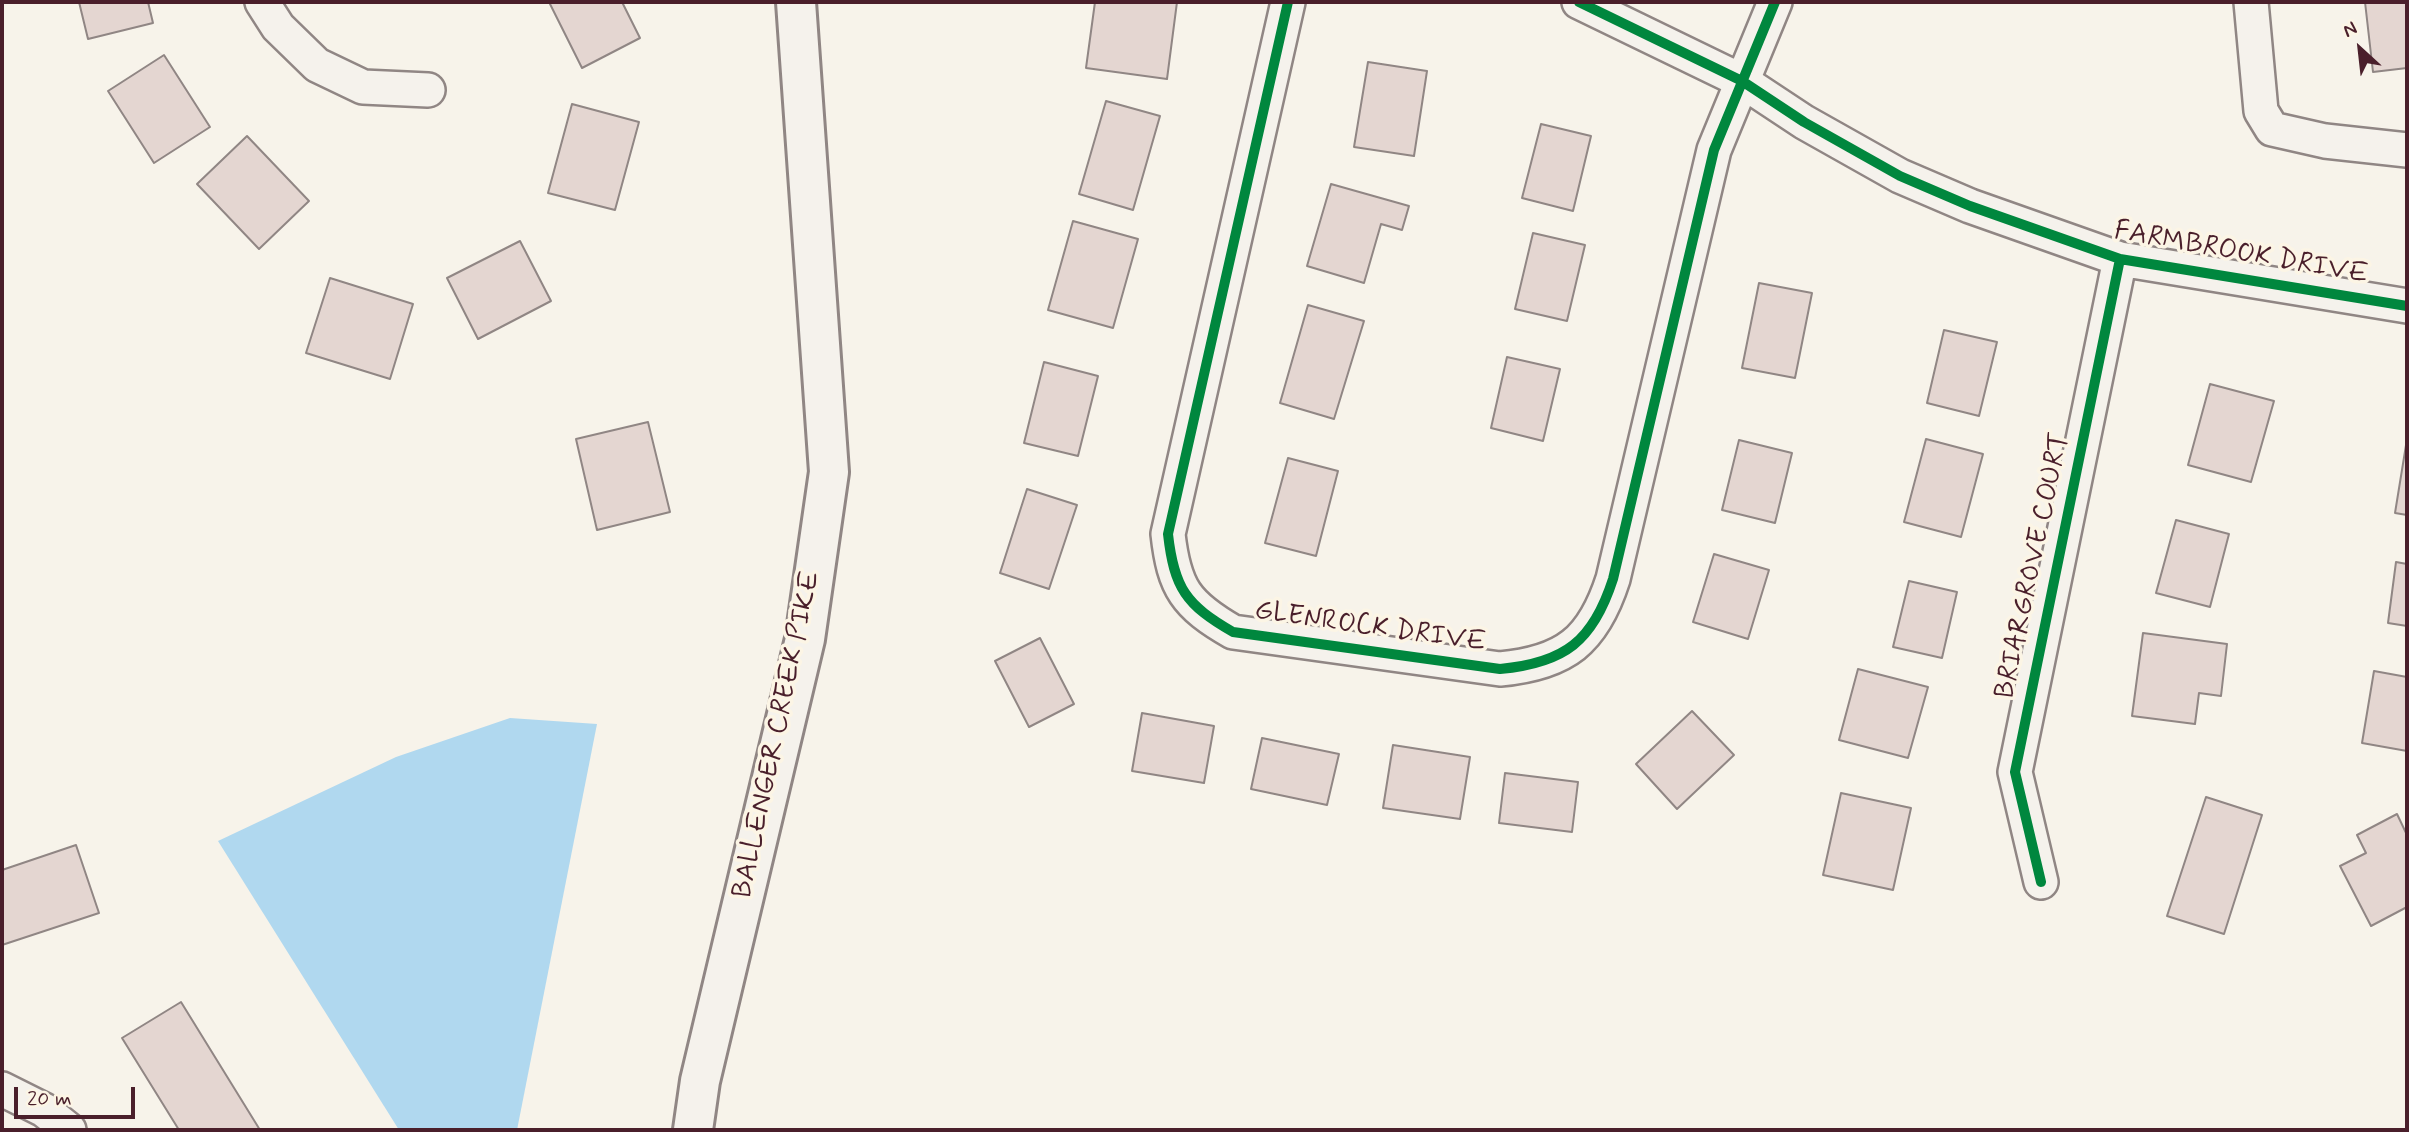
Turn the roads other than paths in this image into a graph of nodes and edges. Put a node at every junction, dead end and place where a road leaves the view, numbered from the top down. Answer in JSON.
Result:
{"nodes":[{"id":1,"x":262,"y":2,"type":"edge"},
{"id":2,"x":796,"y":2,"type":"edge"},
{"id":3,"x":1288,"y":2,"type":"edge"},
{"id":4,"x":1579,"y":2,"type":"edge"},
{"id":5,"x":1775,"y":2,"type":"edge"},
{"id":6,"x":2251,"y":2,"type":"edge"},
{"id":7,"x":1742,"y":81,"type":"junction"},
{"id":8,"x":428,"y":90,"type":"dead end"},
{"id":9,"x":2407,"y":150,"type":"edge"},
{"id":10,"x":2120,"y":259,"type":"junction"},
{"id":11,"x":2407,"y":306,"type":"edge"},
{"id":12,"x":2041,"y":881,"type":"dead end"},
{"id":13,"x":2,"y":1088,"type":"edge"},
{"id":14,"x":69,"y":1130,"type":"edge"},
{"id":15,"x":693,"y":1130,"type":"edge"}],
"edges":[{"from":1,"to":8,"type":"street"},
{"from":2,"to":15,"type":"main road","name":"BALLENGER CREEK PIKE"},
{"from":3,"to":7,"type":"street","name":"GLENROCK DRIVE"},
{"from":4,"to":7,"type":"street","name":"FARMBROOK DRIVE"},
{"from":5,"to":7,"type":"street","name":"GLENROCK DRIVE"},
{"from":6,"to":9,"type":"street"},
{"from":7,"to":10,"type":"street","name":"FARMBROOK DRIVE"},
{"from":10,"to":11,"type":"street","name":"FARMBROOK DRIVE"},
{"from":10,"to":12,"type":"street","name":"BRIARGROVE COURT"},
{"from":13,"to":14,"type":"street"}]}
